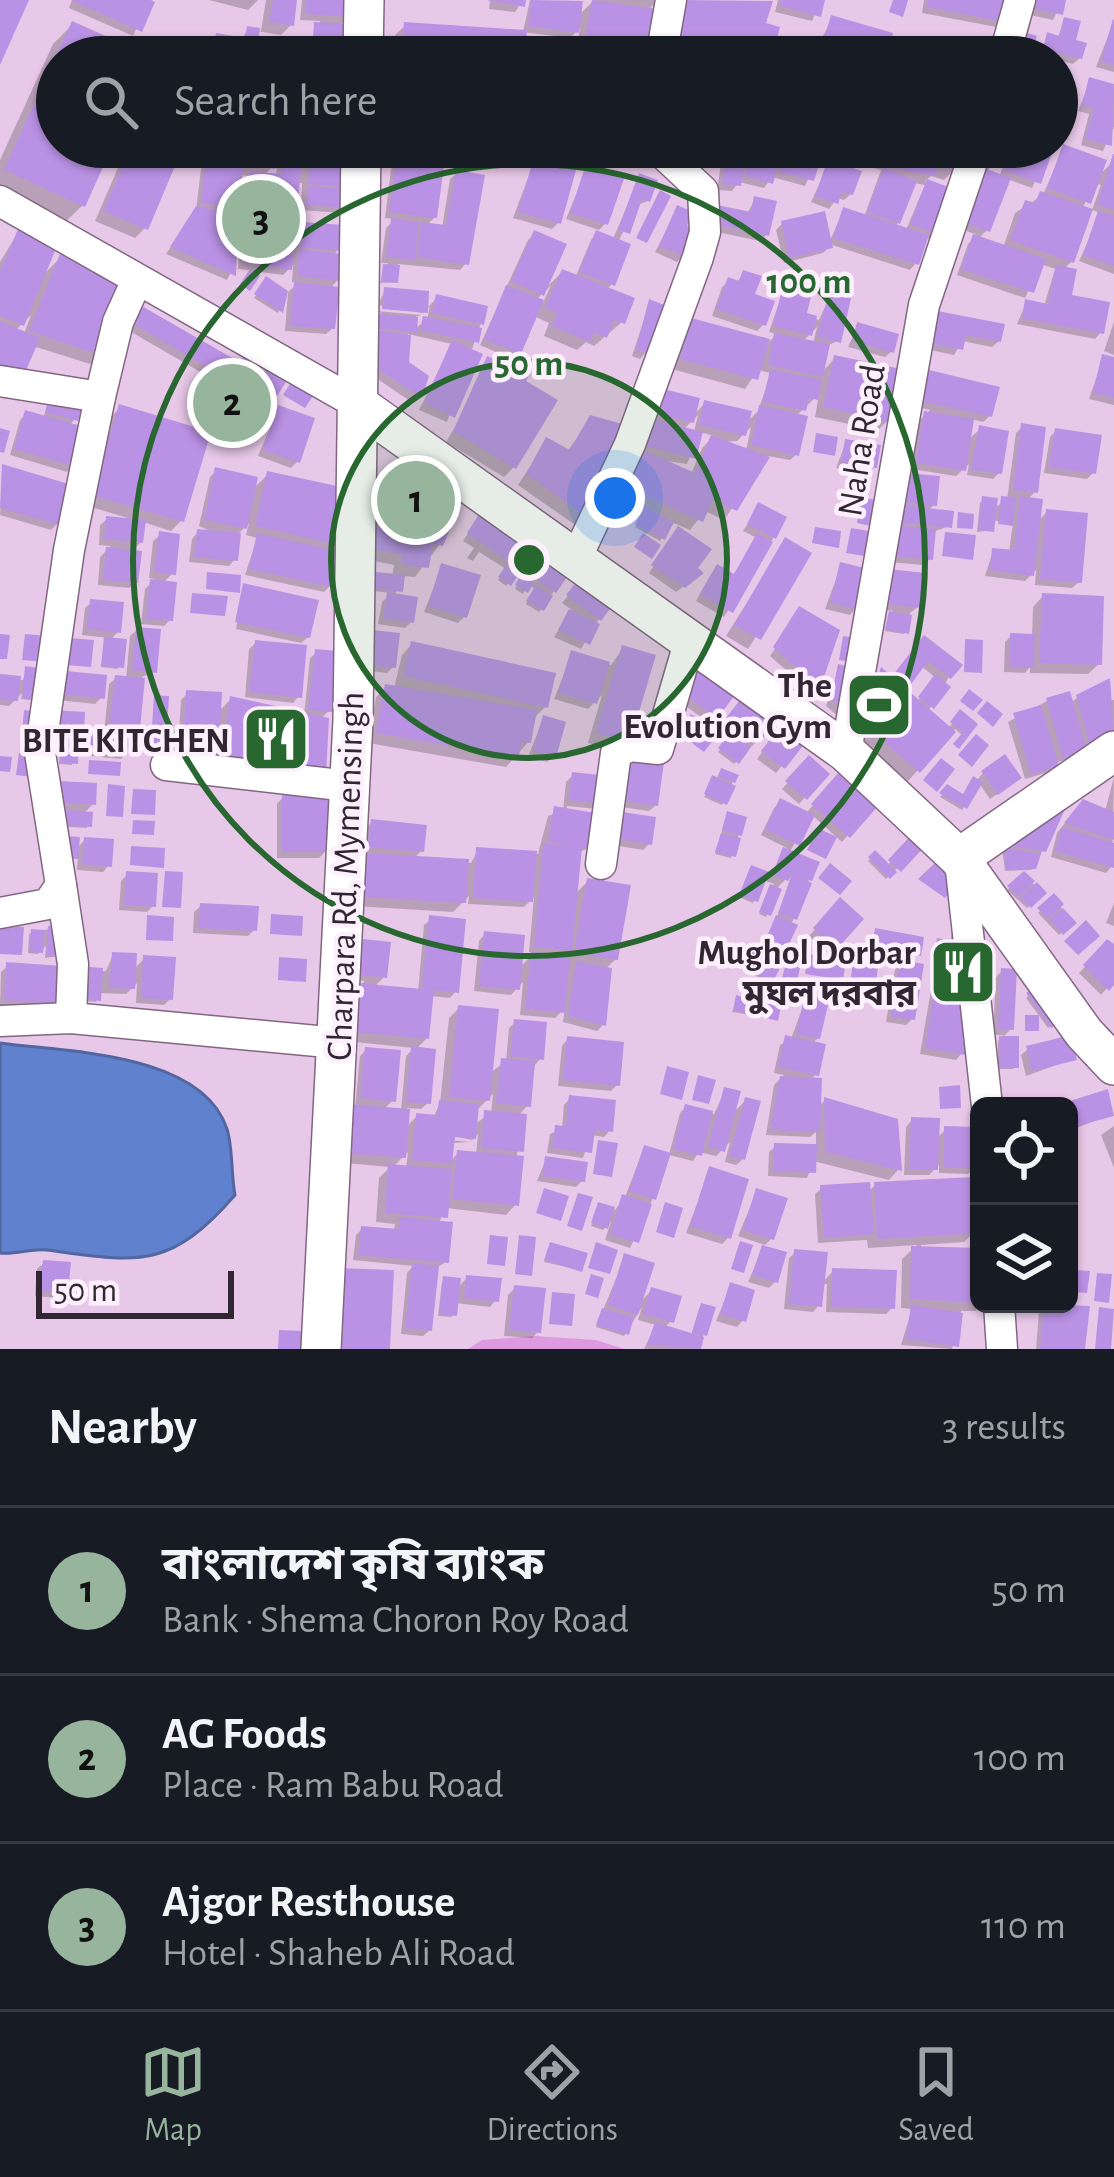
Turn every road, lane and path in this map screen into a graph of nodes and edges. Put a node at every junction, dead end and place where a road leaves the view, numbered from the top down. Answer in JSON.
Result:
{"nodes":[{"id":1,"x":364,"y":0,"type":"edge"},
{"id":2,"x":671,"y":0,"type":"edge"},
{"id":3,"x":1020,"y":0,"type":"edge"},
{"id":4,"x":363,"y":36,"type":"edge"},
{"id":5,"x":665,"y":36,"type":"edge"},
{"id":6,"x":1010,"y":36,"type":"edge"},
{"id":7,"x":362,"y":168,"type":"edge"},
{"id":8,"x":679,"y":168,"type":"edge"},
{"id":9,"x":970,"y":168,"type":"edge"},
{"id":10,"x":0,"y":201,"type":"edge"},
{"id":11,"x":137,"y":280,"type":"junction"},
{"id":12,"x":0,"y":381,"type":"edge"},
{"id":13,"x":100,"y":397,"type":"junction"},
{"id":14,"x":356,"y":403,"type":"junction"},
{"id":15,"x":574,"y":563,"type":"junction"},
{"id":16,"x":689,"y":644,"type":"junction"},
{"id":17,"x":1114,"y":751,"type":"edge"},
{"id":18,"x":846,"y":752,"type":"junction"},
{"id":19,"x":166,"y":765,"type":"dead end"},
{"id":20,"x":349,"y":786,"type":"junction"},
{"id":21,"x":959,"y":858,"type":"junction"},
{"id":22,"x":602,"y":865,"type":"dead end"},
{"id":23,"x":61,"y":885,"type":"junction"},
{"id":24,"x":0,"y":913,"type":"edge"},
{"id":25,"x":70,"y":1018,"type":"junction"},
{"id":26,"x":0,"y":1021,"type":"edge"},
{"id":27,"x":338,"y":1042,"type":"junction"},
{"id":28,"x":1114,"y":1066,"type":"edge"},
{"id":29,"x":986,"y":1097,"type":"edge"},
{"id":30,"x":1000,"y":1313,"type":"edge"},
{"id":31,"x":321,"y":1349,"type":"edge"},
{"id":32,"x":1002,"y":1349,"type":"edge"}],
"edges":[{"from":1,"to":4,"type":"main road"},
{"from":2,"to":5,"type":"street"},
{"from":3,"to":6,"type":"street"},
{"from":7,"to":14,"type":"main road","name":"Charpara Rd, Mymensingh"},
{"from":8,"to":15,"type":"street"},
{"from":9,"to":18,"type":"street","name":"Naha Road"},
{"from":10,"to":11,"type":"street"},
{"from":11,"to":13,"type":"street"},
{"from":11,"to":14,"type":"street"},
{"from":12,"to":13,"type":"street"},
{"from":13,"to":23,"type":"street"},
{"from":14,"to":15,"type":"main road"},
{"from":14,"to":20,"type":"main road","name":"Charpara Rd, Mymensingh"},
{"from":15,"to":16,"type":"main road"},
{"from":16,"to":18,"type":"main road"},
{"from":16,"to":22,"type":"street"},
{"from":17,"to":21,"type":"main road"},
{"from":18,"to":21,"type":"main road"},
{"from":19,"to":20,"type":"street"},
{"from":20,"to":27,"type":"main road","name":"Charpara Rd, Mymensingh"},
{"from":21,"to":28,"type":"main road"},
{"from":21,"to":29,"type":"street"},
{"from":23,"to":24,"type":"street"},
{"from":23,"to":25,"type":"street"},
{"from":25,"to":26,"type":"street"},
{"from":25,"to":27,"type":"street"},
{"from":27,"to":31,"type":"main road","name":"Charpara Rd, Mymensingh"},
{"from":30,"to":32,"type":"street"}]}
